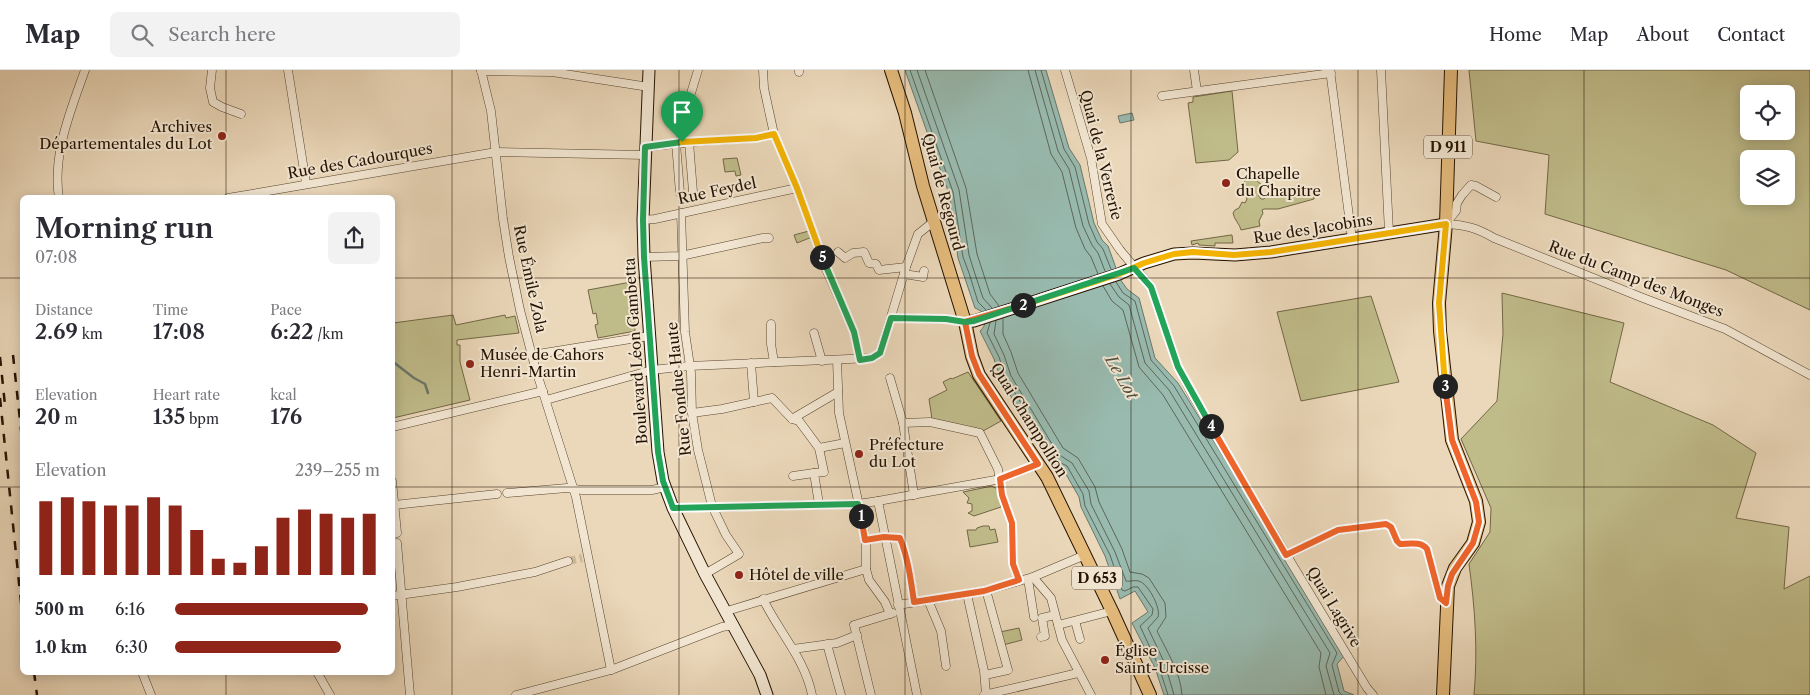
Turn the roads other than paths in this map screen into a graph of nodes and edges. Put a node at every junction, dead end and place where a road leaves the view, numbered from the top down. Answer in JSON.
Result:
{"nodes":[{"id":1,"x":85,"y":70,"type":"edge"},
{"id":2,"x":212,"y":70,"type":"edge"},
{"id":3,"x":288,"y":70,"type":"edge"},
{"id":4,"x":481,"y":70,"type":"edge"},
{"id":5,"x":648,"y":70,"type":"edge"},
{"id":6,"x":698,"y":70,"type":"edge"},
{"id":7,"x":763,"y":70,"type":"edge"},
{"id":8,"x":891,"y":70,"type":"edge"},
{"id":9,"x":1065,"y":70,"type":"edge"},
{"id":10,"x":1194,"y":70,"type":"edge"},
{"id":11,"x":1381,"y":70,"type":"edge"},
{"id":12,"x":1450,"y":70,"type":"edge"},
{"id":13,"x":1330,"y":72,"type":"edge"},
{"id":14,"x":649,"y":87,"type":"junction"},
{"id":15,"x":1197,"y":91,"type":"junction"},
{"id":16,"x":1162,"y":96,"type":"dead end"},
{"id":17,"x":241,"y":114,"type":"dead end"},
{"id":18,"x":774,"y":134,"type":"junction"},
{"id":19,"x":682,"y":143,"type":"junction"},
{"id":20,"x":645,"y":151,"type":"junction"},
{"id":21,"x":496,"y":152,"type":"junction"},
{"id":22,"x":306,"y":183,"type":"junction"},
{"id":23,"x":797,"y":188,"type":"junction"},
{"id":24,"x":693,"y":192,"type":"dead end"},
{"id":25,"x":680,"y":193,"type":"dead end"},
{"id":26,"x":58,"y":195,"type":"edge"},
{"id":27,"x":244,"y":195,"type":"edge"},
{"id":28,"x":1496,"y":197,"type":"dead end"},
{"id":29,"x":680,"y":213,"type":"junction"},
{"id":30,"x":643,"y":220,"type":"junction"},
{"id":31,"x":933,"y":222,"type":"junction"},
{"id":32,"x":1446,"y":224,"type":"junction"},
{"id":33,"x":1389,"y":232,"type":"junction"},
{"id":34,"x":768,"y":238,"type":"dead end"},
{"id":35,"x":1352,"y":239,"type":"junction"},
{"id":36,"x":838,"y":252,"type":"dead end"},
{"id":37,"x":681,"y":256,"type":"junction"},
{"id":38,"x":644,"y":257,"type":"junction"},
{"id":39,"x":1134,"y":268,"type":"junction"},
{"id":40,"x":905,"y":271,"type":"junction"},
{"id":41,"x":924,"y":271,"type":"dead end"},
{"id":42,"x":891,"y":318,"type":"junction"},
{"id":43,"x":969,"y":322,"type":"junction"},
{"id":44,"x":771,"y":324,"type":"dead end"},
{"id":45,"x":814,"y":333,"type":"dead end"},
{"id":46,"x":649,"y":336,"type":"junction"},
{"id":47,"x":532,"y":355,"type":"junction"},
{"id":48,"x":837,"y":360,"type":"junction"},
{"id":49,"x":860,"y":360,"type":"junction"},
{"id":50,"x":822,"y":361,"type":"junction"},
{"id":51,"x":774,"y":362,"type":"junction"},
{"id":52,"x":751,"y":363,"type":"junction"},
{"id":53,"x":689,"y":366,"type":"junction"},
{"id":54,"x":652,"y":370,"type":"junction"},
{"id":55,"x":1810,"y":375,"type":"edge"},
{"id":56,"x":890,"y":378,"type":"dead end"},
{"id":57,"x":543,"y":390,"type":"junction"},
{"id":58,"x":838,"y":392,"type":"junction"},
{"id":59,"x":546,"y":400,"type":"junction"},
{"id":60,"x":754,"y":402,"type":"junction"},
{"id":61,"x":692,"y":413,"type":"junction"},
{"id":62,"x":792,"y":419,"type":"junction"},
{"id":63,"x":903,"y":422,"type":"junction"},
{"id":64,"x":395,"y":426,"type":"edge"},
{"id":65,"x":845,"y":443,"type":"junction"},
{"id":66,"x":819,"y":448,"type":"junction"},
{"id":67,"x":1038,"y":464,"type":"junction"},
{"id":68,"x":814,"y":474,"type":"junction"},
{"id":69,"x":793,"y":476,"type":"dead end"},
{"id":70,"x":999,"y":480,"type":"junction"},
{"id":71,"x":665,"y":487,"type":"junction"},
{"id":72,"x":574,"y":489,"type":"junction"},
{"id":73,"x":507,"y":493,"type":"dead end"},
{"id":74,"x":497,"y":494,"type":"dead end"},
{"id":75,"x":914,"y":495,"type":"junction"},
{"id":76,"x":878,"y":502,"type":"junction"},
{"id":77,"x":819,"y":504,"type":"junction"},
{"id":78,"x":858,"y":504,"type":"junction"},
{"id":79,"x":395,"y":505,"type":"edge"},
{"id":80,"x":712,"y":506,"type":"junction"},
{"id":81,"x":673,"y":508,"type":"junction"},
{"id":82,"x":395,"y":519,"type":"edge"},
{"id":83,"x":396,"y":533,"type":"dead end"},
{"id":84,"x":884,"y":537,"type":"junction"},
{"id":85,"x":865,"y":540,"type":"junction"},
{"id":86,"x":397,"y":543,"type":"dead end"},
{"id":87,"x":1085,"y":555,"type":"junction"},
{"id":88,"x":1286,"y":555,"type":"junction"},
{"id":89,"x":568,"y":561,"type":"tunnel mouth"},
{"id":90,"x":866,"y":569,"type":"junction"},
{"id":91,"x":705,"y":574,"type":"junction"},
{"id":92,"x":1031,"y":578,"type":"junction"},
{"id":93,"x":1019,"y":580,"type":"junction"},
{"id":94,"x":986,"y":590,"type":"junction"},
{"id":95,"x":967,"y":594,"type":"junction"},
{"id":96,"x":401,"y":595,"type":"junction"},
{"id":97,"x":395,"y":596,"type":"edge"},
{"id":98,"x":763,"y":599,"type":"junction"},
{"id":99,"x":928,"y":600,"type":"junction"},
{"id":100,"x":914,"y":602,"type":"junction"},
{"id":101,"x":1446,"y":603,"type":"junction"},
{"id":102,"x":899,"y":608,"type":"junction"},
{"id":103,"x":727,"y":611,"type":"junction"},
{"id":104,"x":1112,"y":611,"type":"junction"},
{"id":105,"x":890,"y":614,"type":"junction"},
{"id":106,"x":1033,"y":614,"type":"dead end"},
{"id":107,"x":1056,"y":615,"type":"junction"},
{"id":108,"x":1075,"y":621,"type":"junction"},
{"id":109,"x":734,"y":625,"type":"junction"},
{"id":110,"x":1058,"y":625,"type":"junction"},
{"id":111,"x":857,"y":635,"type":"junction"},
{"id":112,"x":1041,"y":636,"type":"dead end"},
{"id":113,"x":1080,"y":638,"type":"dead end"},
{"id":114,"x":827,"y":644,"type":"junction"},
{"id":115,"x":793,"y":649,"type":"junction"},
{"id":116,"x":946,"y":666,"type":"dead end"},
{"id":117,"x":611,"y":670,"type":"junction"},
{"id":118,"x":1078,"y":673,"type":"junction"},
{"id":119,"x":143,"y":675,"type":"edge"},
{"id":120,"x":319,"y":675,"type":"edge"},
{"id":121,"x":985,"y":675,"type":"junction"},
{"id":122,"x":151,"y":695,"type":"edge"},
{"id":123,"x":330,"y":695,"type":"edge"},
{"id":124,"x":410,"y":695,"type":"edge"},
{"id":125,"x":516,"y":695,"type":"edge"},
{"id":126,"x":767,"y":695,"type":"edge"},
{"id":127,"x":812,"y":695,"type":"edge"},
{"id":128,"x":841,"y":695,"type":"edge"},
{"id":129,"x":871,"y":695,"type":"edge"},
{"id":130,"x":917,"y":695,"type":"edge"},
{"id":131,"x":985,"y":695,"type":"edge"},
{"id":132,"x":1091,"y":695,"type":"edge"},
{"id":133,"x":1150,"y":695,"type":"edge"},
{"id":134,"x":1373,"y":695,"type":"edge"},
{"id":135,"x":1444,"y":695,"type":"edge"}],
"edges":[{"from":1,"to":26,"type":"street"},
{"from":2,"to":17,"type":"street"},
{"from":3,"to":22,"type":"street"},
{"from":4,"to":14,"type":"street"},
{"from":4,"to":21,"type":"street","name":"Rue Émile Zola"},
{"from":5,"to":14,"type":"main road","name":"Boulevard Léon Gambetta"},
{"from":6,"to":19,"type":"street"},
{"from":7,"to":18,"type":"street"},
{"from":8,"to":31,"type":"main road","name":"Quai de Regourd","number":"D 653"},
{"from":9,"to":39,"type":"street","name":"Quai de la Verrerie"},
{"from":10,"to":15,"type":"street"},
{"from":11,"to":33,"type":"street"},
{"from":12,"to":32,"type":"main road","number":"D 911"},
{"from":13,"to":15,"type":"street"},
{"from":13,"to":35,"type":"street"},
{"from":14,"to":20,"type":"main road","name":"Boulevard Léon Gambetta"},
{"from":15,"to":16,"type":"street"},
{"from":18,"to":19,"type":"street","name":"Rue des Cadourques"},
{"from":18,"to":23,"type":"street"},
{"from":19,"to":20,"type":"street","name":"Rue des Cadourques"},
{"from":19,"to":24,"type":"street"},
{"from":19,"to":25,"type":"street"},
{"from":20,"to":21,"type":"street","name":"Rue des Cadourques"},
{"from":20,"to":30,"type":"main road","name":"Boulevard Léon Gambetta"},
{"from":21,"to":22,"type":"street","name":"Rue des Cadourques"},
{"from":21,"to":47,"type":"street","name":"Rue Émile Zola"},
{"from":22,"to":27,"type":"street","name":"Rue des Cadourques"},
{"from":23,"to":29,"type":"street","name":"Rue Feydel"},
{"from":23,"to":49,"type":"street"},
{"from":28,"to":32,"type":"street"},
{"from":29,"to":30,"type":"street","name":"Rue Feydel"},
{"from":29,"to":37,"type":"street","name":"Rue Fondue Haute"},
{"from":30,"to":38,"type":"main road","name":"Boulevard Léon Gambetta"},
{"from":31,"to":40,"type":"street"},
{"from":31,"to":43,"type":"main road","name":"Quai de Regourd","number":"D 653"},
{"from":32,"to":33,"type":"main road","name":"Rue des Jacobins"},
{"from":32,"to":55,"type":"street","name":"Rue du Camp des Monges"},
{"from":32,"to":101,"type":"main road","number":"D 911"},
{"from":33,"to":35,"type":"main road","name":"Rue des Jacobins"},
{"from":34,"to":37,"type":"street"},
{"from":35,"to":39,"type":"main road","name":"Rue des Jacobins"},
{"from":36,"to":40,"type":"street"},
{"from":37,"to":38,"type":"street"},
{"from":37,"to":53,"type":"street","name":"Rue Fondue Haute"},
{"from":38,"to":46,"type":"main road","name":"Boulevard Léon Gambetta"},
{"from":39,"to":43,"type":"main road","name":"Rue des Jacobins"},
{"from":39,"to":88,"type":"street","name":"Quai Lagrive"},
{"from":40,"to":41,"type":"street"},
{"from":40,"to":42,"type":"street"},
{"from":42,"to":43,"type":"street"},
{"from":42,"to":49,"type":"street"},
{"from":43,"to":67,"type":"main road","name":"Quai Champollion","number":"D 653"},
{"from":44,"to":51,"type":"street"},
{"from":45,"to":50,"type":"street"},
{"from":46,"to":47,"type":"street"},
{"from":46,"to":54,"type":"main road","name":"Boulevard Léon Gambetta"},
{"from":47,"to":57,"type":"street","name":"Rue Émile Zola"},
{"from":48,"to":49,"type":"street"},
{"from":48,"to":50,"type":"street"},
{"from":48,"to":58,"type":"street"},
{"from":50,"to":51,"type":"street"},
{"from":51,"to":52,"type":"street"},
{"from":52,"to":53,"type":"street"},
{"from":52,"to":60,"type":"street"},
{"from":53,"to":54,"type":"street"},
{"from":53,"to":61,"type":"street","name":"Rue Fondue Haute"},
{"from":54,"to":59,"type":"street"},
{"from":54,"to":71,"type":"main road","name":"Boulevard Léon Gambetta"},
{"from":56,"to":63,"type":"street"},
{"from":57,"to":59,"type":"street","name":"Rue Émile Zola"},
{"from":57,"to":64,"type":"street"},
{"from":58,"to":62,"type":"street"},
{"from":58,"to":65,"type":"street"},
{"from":59,"to":72,"type":"street","name":"Rue Émile Zola"},
{"from":60,"to":61,"type":"street"},
{"from":60,"to":62,"type":"street"},
{"from":61,"to":80,"type":"street","name":"Rue Fondue Haute"},
{"from":62,"to":66,"type":"street"},
{"from":63,"to":70,"type":"street"},
{"from":63,"to":75,"type":"street"},
{"from":65,"to":66,"type":"street"},
{"from":65,"to":78,"type":"street"},
{"from":66,"to":68,"type":"street"},
{"from":67,"to":70,"type":"street"},
{"from":67,"to":87,"type":"main road","name":"Quai Champollion","number":"D 653"},
{"from":68,"to":69,"type":"street"},
{"from":68,"to":77,"type":"street"},
{"from":70,"to":75,"type":"street"},
{"from":70,"to":93,"type":"street"},
{"from":71,"to":72,"type":"street"},
{"from":71,"to":81,"type":"main road","name":"Boulevard Léon Gambetta"},
{"from":72,"to":73,"type":"street"},
{"from":72,"to":117,"type":"street","name":"Rue Émile Zola"},
{"from":74,"to":79,"type":"street"},
{"from":75,"to":76,"type":"street"},
{"from":76,"to":78,"type":"street"},
{"from":76,"to":84,"type":"street"},
{"from":77,"to":78,"type":"street"},
{"from":77,"to":80,"type":"street"},
{"from":78,"to":85,"type":"street"},
{"from":80,"to":81,"type":"street"},
{"from":80,"to":91,"type":"street","name":"Rue Fondue Haute"},
{"from":81,"to":91,"type":"main road","name":"Boulevard Léon Gambetta"},
{"from":82,"to":83,"type":"street"},
{"from":84,"to":85,"type":"street"},
{"from":84,"to":100,"type":"street"},
{"from":84,"to":102,"type":"street"},
{"from":85,"to":90,"type":"street"},
{"from":86,"to":96,"type":"street"},
{"from":87,"to":92,"type":"street"},
{"from":87,"to":104,"type":"main road","name":"Quai Champollion","number":"D 653"},
{"from":88,"to":101,"type":"street"},
{"from":88,"to":134,"type":"street","name":"Quai Lagrive"},
{"from":89,"to":96,"type":"street"},
{"from":90,"to":98,"type":"street"},
{"from":90,"to":105,"type":"street"},
{"from":91,"to":103,"type":"main road","name":"Boulevard Léon Gambetta"},
{"from":92,"to":93,"type":"street"},
{"from":92,"to":106,"type":"street"},
{"from":92,"to":107,"type":"street"},
{"from":93,"to":94,"type":"street"},
{"from":94,"to":95,"type":"street"},
{"from":94,"to":121,"type":"street"},
{"from":95,"to":99,"type":"street"},
{"from":95,"to":121,"type":"street"},
{"from":96,"to":97,"type":"street"},
{"from":96,"to":124,"type":"street"},
{"from":98,"to":103,"type":"street"},
{"from":98,"to":115,"type":"street"},
{"from":99,"to":100,"type":"street"},
{"from":99,"to":116,"type":"street"},
{"from":100,"to":102,"type":"street"},
{"from":101,"to":135,"type":"main road","number":"D 911"},
{"from":102,"to":105,"type":"street"},
{"from":102,"to":130,"type":"street"},
{"from":103,"to":109,"type":"main road","name":"Boulevard Léon Gambetta"},
{"from":104,"to":108,"type":"street"},
{"from":104,"to":133,"type":"main road","name":"Quai Champollion","number":"D 653"},
{"from":105,"to":111,"type":"street"},
{"from":107,"to":110,"type":"street"},
{"from":107,"to":112,"type":"street"},
{"from":108,"to":110,"type":"street"},
{"from":108,"to":113,"type":"street"},
{"from":109,"to":117,"type":"street"},
{"from":109,"to":126,"type":"main road","name":"Boulevard Léon Gambetta"},
{"from":110,"to":118,"type":"street"},
{"from":111,"to":114,"type":"street"},
{"from":111,"to":129,"type":"street"},
{"from":114,"to":115,"type":"street"},
{"from":114,"to":128,"type":"street"},
{"from":115,"to":127,"type":"street"},
{"from":117,"to":125,"type":"street"},
{"from":118,"to":131,"type":"street"},
{"from":118,"to":132,"type":"street"},
{"from":119,"to":122,"type":"street"},
{"from":120,"to":123,"type":"street"},
{"from":121,"to":131,"type":"street"}]}
